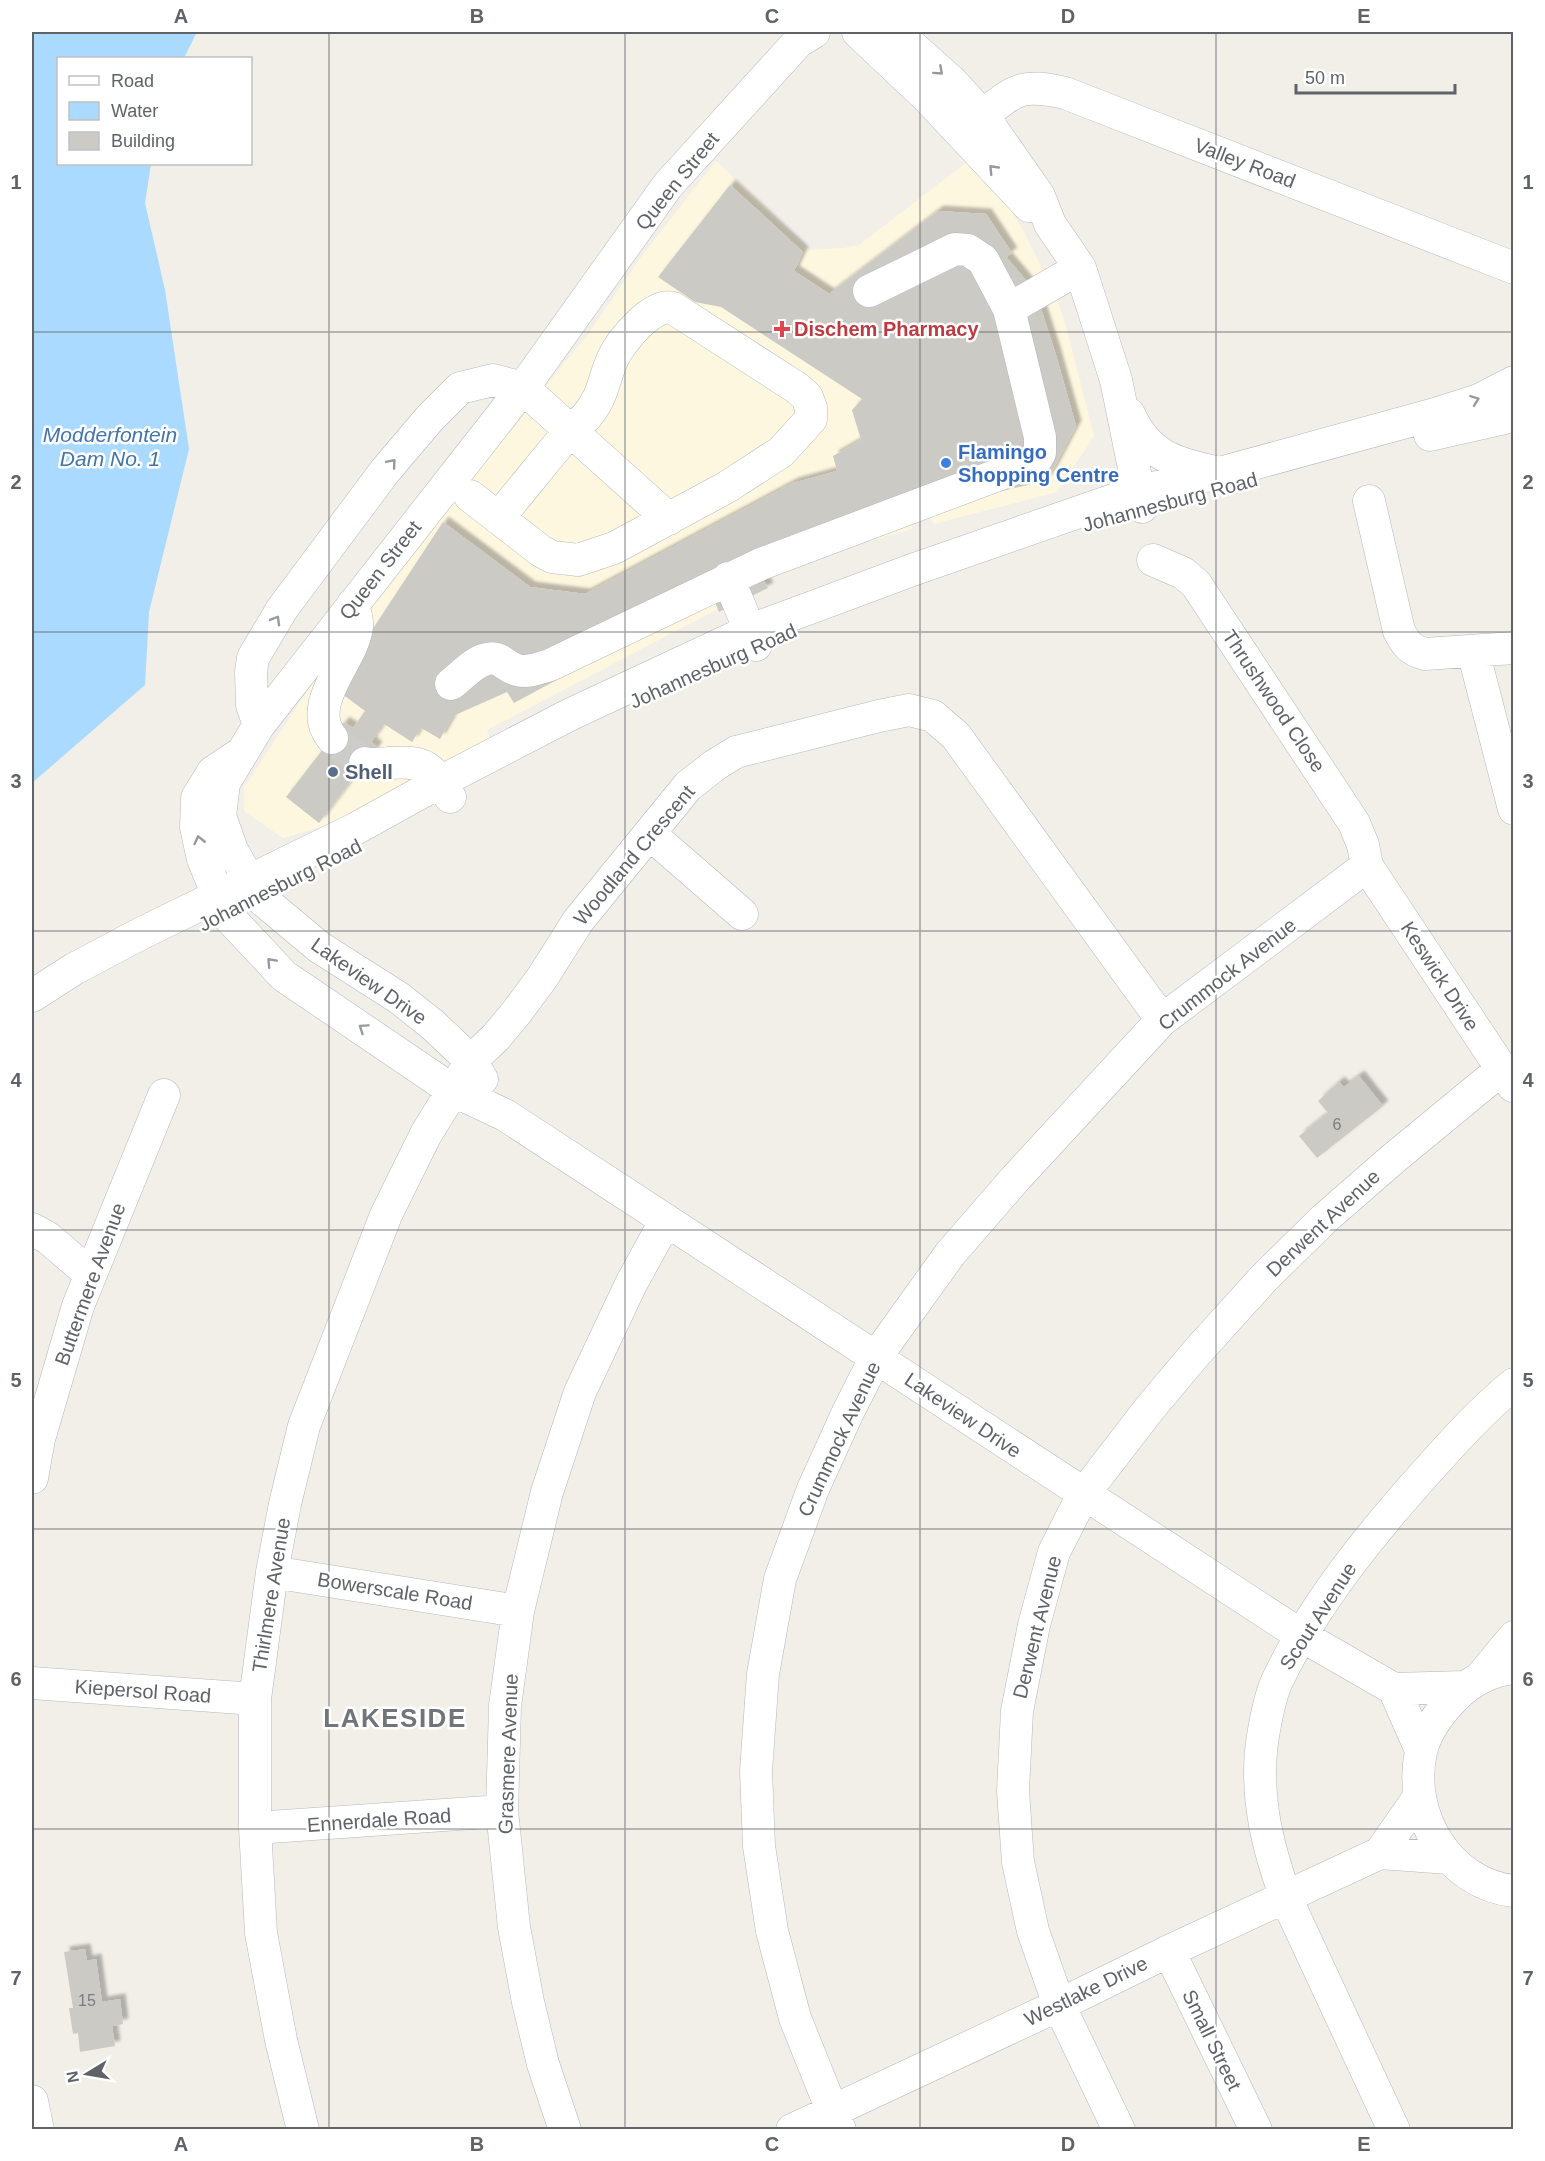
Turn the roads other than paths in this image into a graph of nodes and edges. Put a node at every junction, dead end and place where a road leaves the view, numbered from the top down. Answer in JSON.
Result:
{"nodes":[{"id":1,"x":858,"y":32,"type":"edge"},
{"id":2,"x":896,"y":32,"type":"edge"},
{"id":3,"x":806,"y":35,"type":"edge"},
{"id":4,"x":983,"y":116,"type":"junction"},
{"id":5,"x":1050,"y":224,"type":"junction"},
{"id":6,"x":1080,"y":268,"type":"junction"},
{"id":7,"x":1513,"y":268,"type":"edge"},
{"id":8,"x":869,"y":291,"type":"dead end"},
{"id":9,"x":1009,"y":309,"type":"junction"},
{"id":10,"x":1116,"y":380,"type":"junction"},
{"id":11,"x":1514,"y":382,"type":"edge"},
{"id":12,"x":523,"y":388,"type":"junction"},
{"id":13,"x":1514,"y":416,"type":"edge"},
{"id":14,"x":1438,"y":423,"type":"junction"},
{"id":15,"x":571,"y":430,"type":"junction"},
{"id":16,"x":1220,"y":473,"type":"junction"},
{"id":17,"x":470,"y":496,"type":"dead end"},
{"id":18,"x":1140,"y":500,"type":"junction"},
{"id":19,"x":1369,"y":501,"type":"dead end"},
{"id":20,"x":498,"y":518,"type":"junction"},
{"id":21,"x":669,"y":519,"type":"junction"},
{"id":22,"x":1152,"y":560,"type":"dead end"},
{"id":23,"x":728,"y":578,"type":"junction"},
{"id":24,"x":353,"y":604,"type":"junction"},
{"id":25,"x":753,"y":638,"type":"junction"},
{"id":26,"x":1514,"y":648,"type":"edge"},
{"id":27,"x":1473,"y":651,"type":"junction"},
{"id":28,"x":451,"y":684,"type":"dead end"},
{"id":29,"x":259,"y":725,"type":"junction"},
{"id":30,"x":332,"y":738,"type":"tunnel mouth"},
{"id":31,"x":240,"y":754,"type":"junction"},
{"id":32,"x":365,"y":763,"type":"tunnel mouth"},
{"id":33,"x":445,"y":789,"type":"junction"},
{"id":34,"x":1514,"y":809,"type":"edge"},
{"id":35,"x":650,"y":834,"type":"junction"},
{"id":36,"x":1368,"y":866,"type":"junction"},
{"id":37,"x":254,"y":888,"type":"junction"},
{"id":38,"x":221,"y":904,"type":"junction"},
{"id":39,"x":742,"y":914,"type":"dead end"},
{"id":40,"x":338,"y":960,"type":"junction"},
{"id":41,"x":32,"y":996,"type":"edge"},
{"id":42,"x":317,"y":997,"type":"junction"},
{"id":43,"x":32,"y":1011,"type":"edge"},
{"id":44,"x":1162,"y":1020,"type":"junction"},
{"id":45,"x":471,"y":1061,"type":"junction"},
{"id":46,"x":1508,"y":1078,"type":"edge"},
{"id":47,"x":452,"y":1090,"type":"junction"},
{"id":48,"x":164,"y":1095,"type":"dead end"},
{"id":49,"x":505,"y":1115,"type":"junction"},
{"id":50,"x":666,"y":1220,"type":"junction"},
{"id":51,"x":32,"y":1229,"type":"edge"},
{"id":52,"x":90,"y":1274,"type":"junction"},
{"id":53,"x":876,"y":1357,"type":"junction"},
{"id":54,"x":1514,"y":1384,"type":"edge"},
{"id":55,"x":32,"y":1478,"type":"edge"},
{"id":56,"x":1083,"y":1495,"type":"junction"},
{"id":57,"x":272,"y":1572,"type":"junction"},
{"id":58,"x":518,"y":1611,"type":"junction"},
{"id":59,"x":1302,"y":1636,"type":"junction"},
{"id":60,"x":1514,"y":1637,"type":"edge"},
{"id":61,"x":1514,"y":1668,"type":"edge"},
{"id":62,"x":32,"y":1683,"type":"edge"},
{"id":63,"x":1472,"y":1683,"type":"junction"},
{"id":64,"x":1394,"y":1689,"type":"junction"},
{"id":65,"x":255,"y":1699,"type":"junction"},
{"id":66,"x":1421,"y":1750,"type":"junction"},
{"id":67,"x":1419,"y":1797,"type":"junction"},
{"id":68,"x":502,"y":1811,"type":"junction"},
{"id":69,"x":255,"y":1828,"type":"junction"},
{"id":70,"x":1380,"y":1853,"type":"junction"},
{"id":71,"x":1449,"y":1858,"type":"junction"},
{"id":72,"x":1514,"y":1891,"type":"edge"},
{"id":73,"x":1286,"y":1898,"type":"junction"},
{"id":74,"x":1169,"y":1951,"type":"junction"},
{"id":75,"x":1059,"y":2005,"type":"junction"},
{"id":76,"x":32,"y":2101,"type":"edge"},
{"id":77,"x":836,"y":2120,"type":"edge"},
{"id":78,"x":38,"y":2130,"type":"edge"},
{"id":79,"x":303,"y":2130,"type":"edge"},
{"id":80,"x":565,"y":2130,"type":"edge"},
{"id":81,"x":792,"y":2130,"type":"edge"},
{"id":82,"x":1119,"y":2130,"type":"edge"},
{"id":83,"x":1256,"y":2130,"type":"edge"},
{"id":84,"x":1394,"y":2130,"type":"edge"}],
"edges":[{"from":5,"to":1,"type":"street","one_way":true},
{"from":2,"to":4,"type":"street","one_way":true},
{"from":3,"to":12,"type":"street","name":"Queen Street"},
{"from":4,"to":5,"type":"street"},
{"from":4,"to":7,"type":"street","name":"Valley Road"},
{"from":5,"to":6,"type":"street"},
{"from":6,"to":9,"type":"street"},
{"from":6,"to":10,"type":"street"},
{"from":8,"to":9,"type":"street"},
{"from":9,"to":23,"type":"street"},
{"from":10,"to":16,"type":"street"},
{"from":10,"to":18,"type":"street"},
{"from":14,"to":11,"type":"street","one_way":true},
{"from":12,"to":15,"type":"street"},
{"from":12,"to":24,"type":"street","name":"Queen Street"},
{"from":29,"to":12,"type":"street","one_way":true},
{"from":13,"to":14,"type":"street"},
{"from":14,"to":16,"type":"street","name":"Johannesburg Road"},
{"from":14,"to":18,"type":"street","name":"Johannesburg Road"},
{"from":15,"to":20,"type":"street"},
{"from":15,"to":21,"type":"street"},
{"from":15,"to":21,"type":"street"},
{"from":16,"to":18,"type":"street","name":"Johannesburg Road"},
{"from":17,"to":20,"type":"street"},
{"from":18,"to":25,"type":"street","name":"Johannesburg Road"},
{"from":19,"to":27,"type":"street"},
{"from":20,"to":21,"type":"street"},
{"from":22,"to":36,"type":"street","name":"Thrushwood Close"},
{"from":23,"to":25,"type":"street"},
{"from":23,"to":28,"type":"street"},
{"from":24,"to":29,"type":"street","name":"Queen Street"},
{"from":24,"to":30,"type":"street"},
{"from":25,"to":33,"type":"street","name":"Johannesburg Road"},
{"from":26,"to":27,"type":"street"},
{"from":27,"to":34,"type":"street"},
{"from":29,"to":31,"type":"street","name":"Queen Street"},
{"from":31,"to":37,"type":"street","name":"Queen Street"},
{"from":38,"to":31,"type":"street","name":"Queen Street","one_way":true},
{"from":32,"to":33,"type":"street"},
{"from":33,"to":37,"type":"street","name":"Johannesburg Road"},
{"from":35,"to":39,"type":"street"},
{"from":35,"to":44,"type":"street","name":"Woodland Crescent"},
{"from":35,"to":45,"type":"street","name":"Woodland Crescent"},
{"from":36,"to":44,"type":"street","name":"Crummock Avenue"},
{"from":36,"to":46,"type":"street","name":"Keswick Drive"},
{"from":37,"to":38,"type":"street","name":"Johannesburg Road"},
{"from":37,"to":40,"type":"street","name":"Lakeview Drive"},
{"from":38,"to":41,"type":"street","name":"Johannesburg Road"},
{"from":42,"to":38,"type":"street","name":"Lakeview Drive","one_way":true},
{"from":38,"to":43,"type":"street","name":"Johannesburg Road"},
{"from":40,"to":42,"type":"street"},
{"from":40,"to":45,"type":"street","name":"Lakeview Drive"},
{"from":47,"to":42,"type":"street","name":"Lakeview Drive","one_way":true},
{"from":44,"to":53,"type":"street","name":"Crummock Avenue"},
{"from":45,"to":47,"type":"street","name":"Woodland Crescent"},
{"from":45,"to":49,"type":"street","name":"Lakeview Drive"},
{"from":46,"to":56,"type":"street","name":"Derwent Avenue"},
{"from":47,"to":49,"type":"street","name":"Lakeview Drive"},
{"from":47,"to":57,"type":"street","name":"Thirlmere Avenue"},
{"from":48,"to":52,"type":"street","name":"Buttermere Avenue"},
{"from":49,"to":50,"type":"street","name":"Lakeview Drive"},
{"from":50,"to":53,"type":"street","name":"Lakeview Drive"},
{"from":50,"to":58,"type":"street","name":"Grasmere Avenue"},
{"from":51,"to":52,"type":"street"},
{"from":52,"to":55,"type":"street","name":"Buttermere Avenue"},
{"from":53,"to":56,"type":"street","name":"Lakeview Drive"},
{"from":53,"to":77,"type":"street","name":"Crummock Avenue"},
{"from":54,"to":59,"type":"street","name":"Scout Avenue"},
{"from":56,"to":59,"type":"street","name":"Lakeview Drive"},
{"from":56,"to":75,"type":"street","name":"Derwent Avenue"},
{"from":57,"to":58,"type":"street","name":"Bowerscale Road"},
{"from":57,"to":65,"type":"street","name":"Thirlmere Avenue"},
{"from":58,"to":68,"type":"street","name":"Grasmere Avenue"},
{"from":59,"to":64,"type":"street","name":"Lakeview Drive"},
{"from":59,"to":73,"type":"street","name":"Scout Avenue"},
{"from":60,"to":63,"type":"street"},
{"from":61,"to":63,"type":"street"},
{"from":62,"to":65,"type":"street","name":"Kiepersol Road"},
{"from":63,"to":64,"type":"street"},
{"from":63,"to":66,"type":"street"},
{"from":64,"to":66,"type":"street"},
{"from":65,"to":69,"type":"street","name":"Thirlmere Avenue"},
{"from":66,"to":67,"type":"street"},
{"from":67,"to":70,"type":"street","name":"Westlake Drive"},
{"from":67,"to":71,"type":"street"},
{"from":68,"to":69,"type":"street","name":"Ennerdale Road"},
{"from":68,"to":80,"type":"street","name":"Grasmere Avenue"},
{"from":69,"to":79,"type":"street","name":"Thirlmere Avenue"},
{"from":70,"to":71,"type":"street","name":"Westlake Drive"},
{"from":70,"to":73,"type":"street","name":"Westlake Drive"},
{"from":71,"to":72,"type":"street"},
{"from":73,"to":74,"type":"street","name":"Westlake Drive"},
{"from":73,"to":84,"type":"street","name":"Scout Avenue"},
{"from":74,"to":75,"type":"street","name":"Westlake Drive"},
{"from":74,"to":83,"type":"street","name":"Small Street"},
{"from":75,"to":77,"type":"street","name":"Westlake Drive"},
{"from":75,"to":82,"type":"street","name":"Derwent Avenue"},
{"from":76,"to":78,"type":"street"},
{"from":77,"to":81,"type":"street","name":"Westlake Drive"}]}
